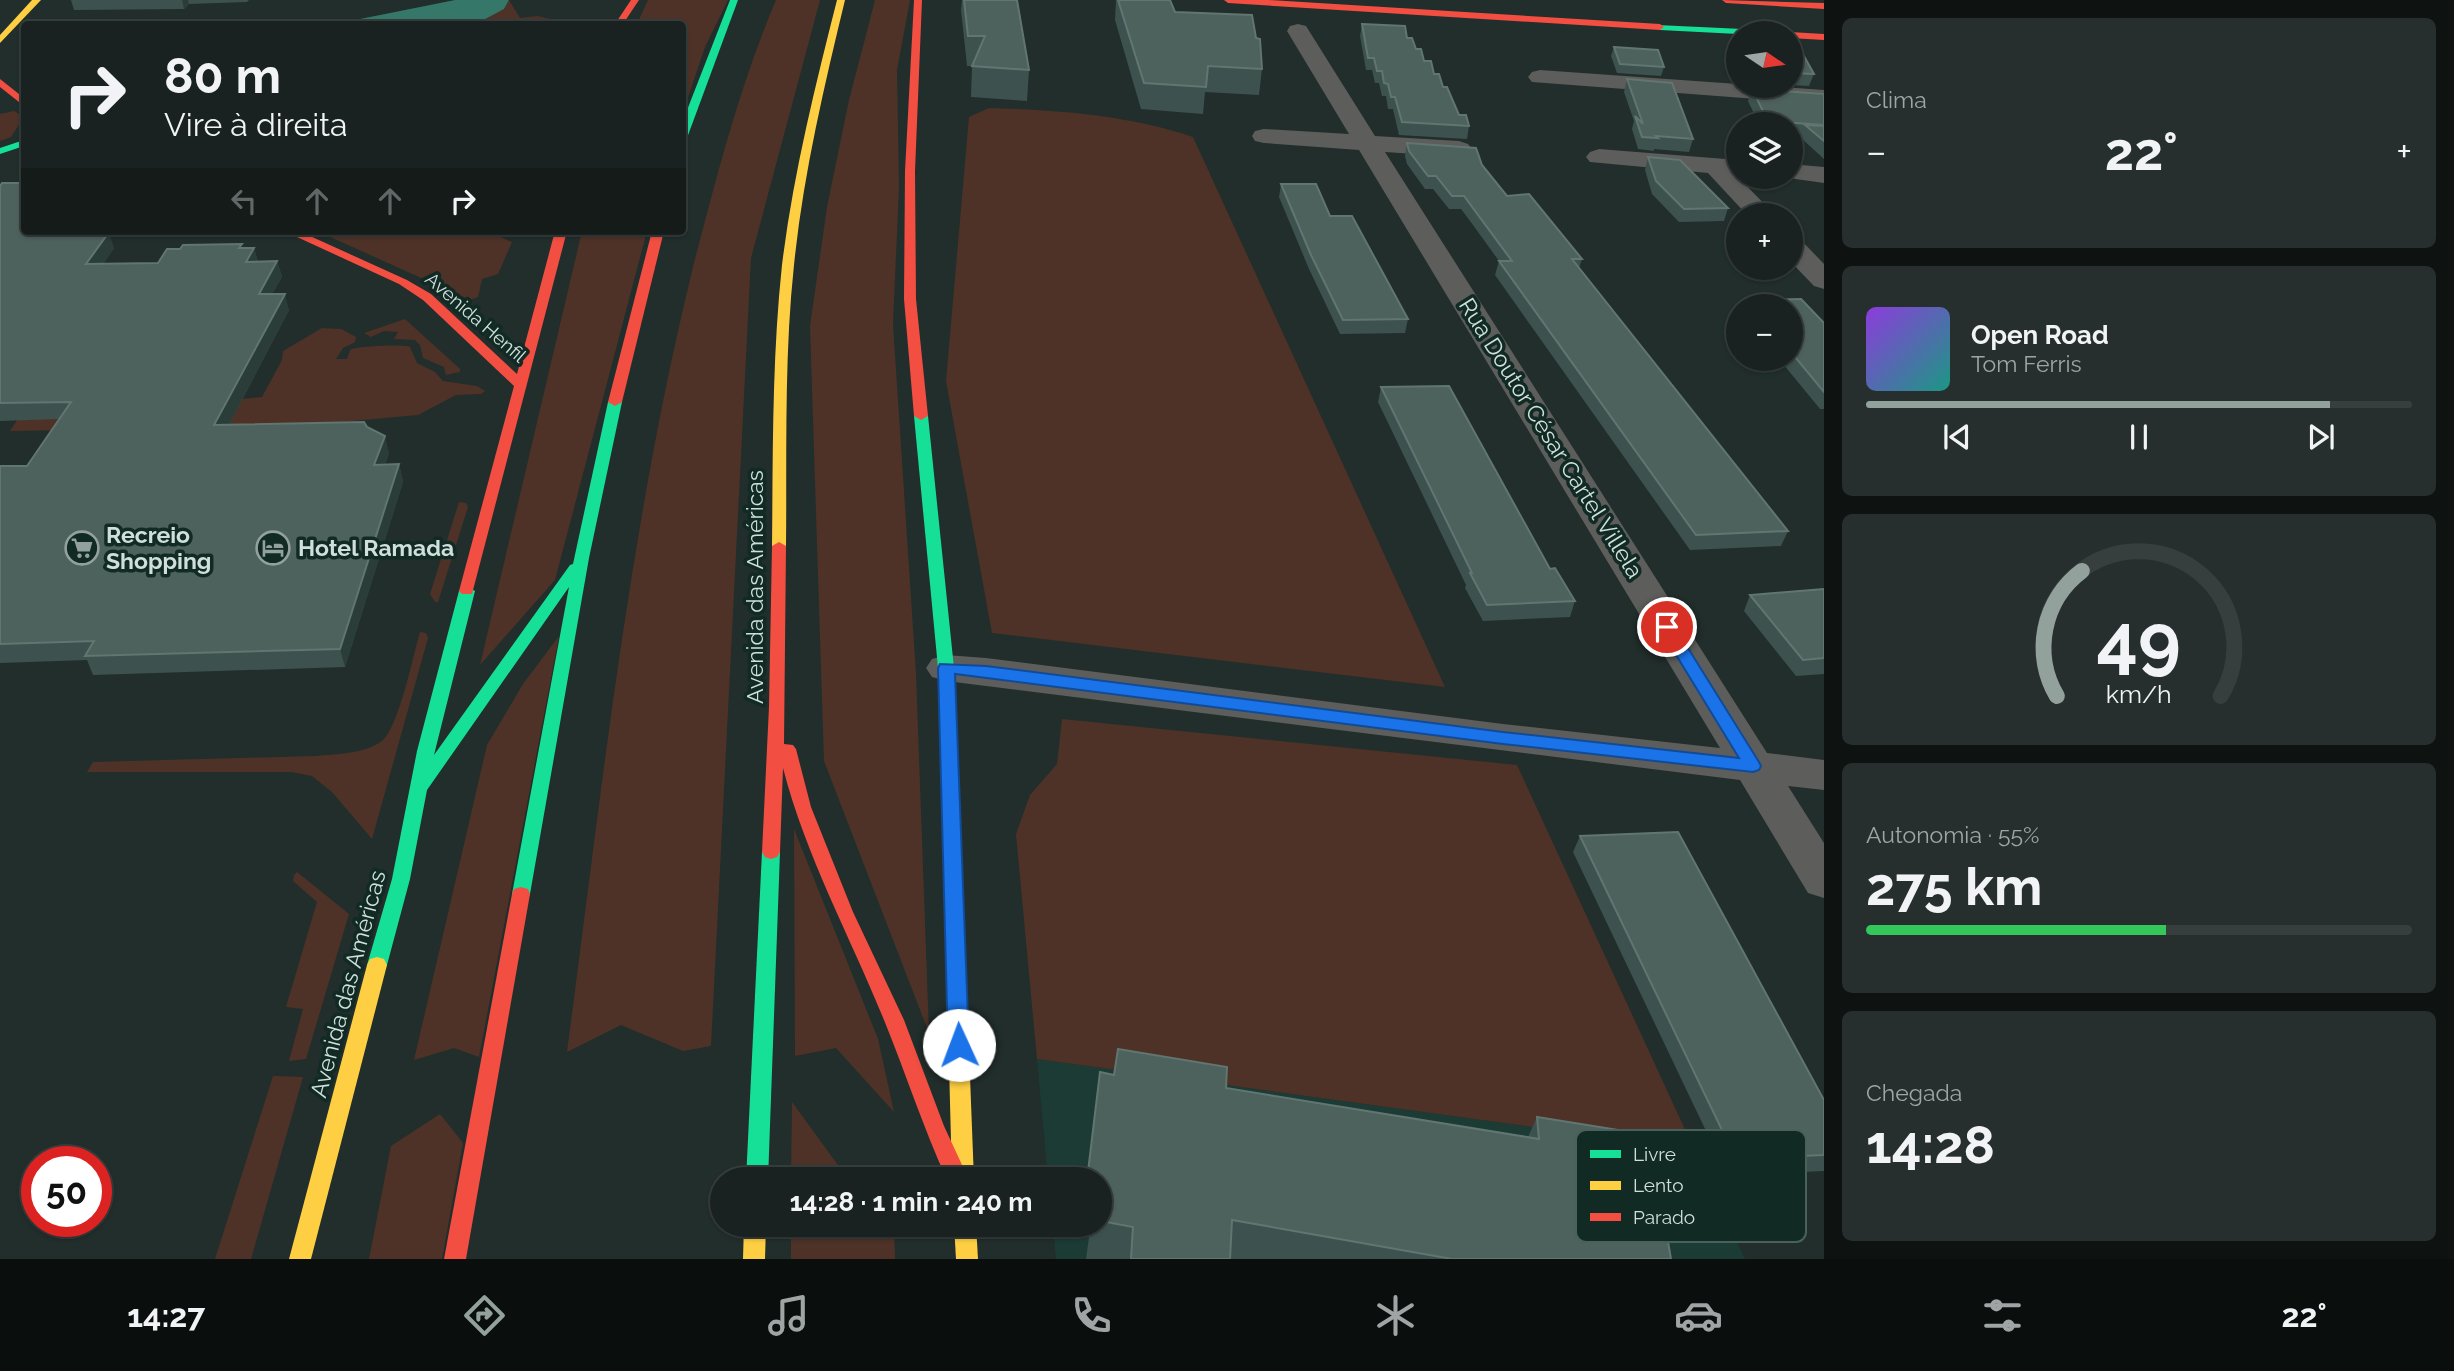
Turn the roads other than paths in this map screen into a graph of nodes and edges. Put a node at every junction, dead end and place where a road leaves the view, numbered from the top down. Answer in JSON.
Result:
{"nodes":[{"id":1,"x":37,"y":0,"type":"edge"},
{"id":2,"x":635,"y":0,"type":"edge"},
{"id":3,"x":734,"y":0,"type":"edge"},
{"id":4,"x":841,"y":0,"type":"edge"},
{"id":5,"x":918,"y":0,"type":"edge"},
{"id":6,"x":1228,"y":0,"type":"edge"},
{"id":7,"x":1726,"y":0,"type":"edge"},
{"id":8,"x":1761,"y":2,"type":"junction"},
{"id":9,"x":1824,"y":6,"type":"edge"},
{"id":10,"x":620,"y":21,"type":"edge"},
{"id":11,"x":1762,"y":21,"type":"edge"},
{"id":12,"x":1726,"y":27,"type":"edge"},
{"id":13,"x":1298,"y":31,"type":"dead end"},
{"id":14,"x":1803,"y":36,"type":"edge"},
{"id":15,"x":1824,"y":37,"type":"edge"},
{"id":16,"x":0,"y":40,"type":"edge"},
{"id":17,"x":1540,"y":77,"type":"dead end"},
{"id":18,"x":4,"y":86,"type":"edge"},
{"id":19,"x":1824,"y":97,"type":"edge"},
{"id":20,"x":21,"y":100,"type":"edge"},
{"id":21,"x":686,"y":126,"type":"edge"},
{"id":22,"x":1264,"y":136,"type":"dead end"},
{"id":23,"x":1370,"y":142,"type":"junction"},
{"id":24,"x":21,"y":144,"type":"edge"},
{"id":25,"x":1475,"y":150,"type":"edge"},
{"id":26,"x":0,"y":151,"type":"edge"},
{"id":27,"x":21,"y":154,"type":"edge"},
{"id":28,"x":1599,"y":157,"type":"dead end"},
{"id":29,"x":0,"y":158,"type":"edge"},
{"id":30,"x":1726,"y":167,"type":"edge"},
{"id":31,"x":1803,"y":173,"type":"edge"},
{"id":32,"x":1824,"y":175,"type":"edge"},
{"id":33,"x":299,"y":235,"type":"edge"},
{"id":34,"x":560,"y":235,"type":"edge"},
{"id":35,"x":657,"y":235,"type":"edge"},
{"id":36,"x":1803,"y":258,"type":"edge"},
{"id":37,"x":1824,"y":280,"type":"edge"},
{"id":38,"x":519,"y":383,"type":"junction"},
{"id":39,"x":582,"y":558,"type":"junction"},
{"id":40,"x":946,"y":668,"type":"junction"},
{"id":41,"x":778,"y":707,"type":"junction"},
{"id":42,"x":1753,"y":766,"type":"junction"},
{"id":43,"x":1824,"y":775,"type":"edge"},
{"id":44,"x":418,"y":790,"type":"junction"},
{"id":45,"x":1824,"y":881,"type":"edge"},
{"id":46,"x":758,"y":1167,"type":"edge"},
{"id":47,"x":954,"y":1167,"type":"edge"},
{"id":48,"x":960,"y":1167,"type":"edge"},
{"id":49,"x":755,"y":1237,"type":"edge"},
{"id":50,"x":966,"y":1237,"type":"edge"},
{"id":51,"x":300,"y":1259,"type":"edge"},
{"id":52,"x":455,"y":1259,"type":"edge"},
{"id":53,"x":754,"y":1259,"type":"edge"},
{"id":54,"x":967,"y":1259,"type":"edge"}],
"edges":[{"from":1,"to":16,"type":"main road"},
{"from":2,"to":10,"type":"main road"},
{"from":3,"to":21,"type":"main road"},
{"from":4,"to":41,"type":"main road","name":"Avenida das Américas"},
{"from":5,"to":40,"type":"main road"},
{"from":6,"to":12,"type":"main road"},
{"from":7,"to":8,"type":"main road"},
{"from":8,"to":9,"type":"main road"},
{"from":8,"to":11,"type":"main road"},
{"from":13,"to":23,"type":"street","name":"Rua Doutor César Cartel Villela"},
{"from":14,"to":15,"type":"main road"},
{"from":17,"to":19,"type":"street"},
{"from":18,"to":20,"type":"main road"},
{"from":22,"to":23,"type":"street"},
{"from":23,"to":25,"type":"street"},
{"from":23,"to":42,"type":"street","name":"Rua Doutor César Cartel Villela"},
{"from":24,"to":26,"type":"main road"},
{"from":27,"to":29,"type":"main road"},
{"from":28,"to":30,"type":"street"},
{"from":31,"to":32,"type":"street"},
{"from":33,"to":38,"type":"main road","name":"Avenida Henfil"},
{"from":34,"to":38,"type":"main road","name":"Avenida das Américas"},
{"from":35,"to":39,"type":"main road"},
{"from":36,"to":37,"type":"street"},
{"from":38,"to":44,"type":"main road","name":"Avenida das Américas"},
{"from":39,"to":44,"type":"main road"},
{"from":39,"to":52,"type":"main road"},
{"from":40,"to":42,"type":"street"},
{"from":40,"to":48,"type":"main road"},
{"from":41,"to":46,"type":"main road","name":"Avenida das Américas"},
{"from":41,"to":47,"type":"main road"},
{"from":42,"to":43,"type":"street"},
{"from":42,"to":45,"type":"street","name":"Rua Doutor César Cartel Villela"},
{"from":44,"to":51,"type":"main road","name":"Avenida das Américas"},
{"from":49,"to":53,"type":"main road"},
{"from":50,"to":54,"type":"main road"}]}
